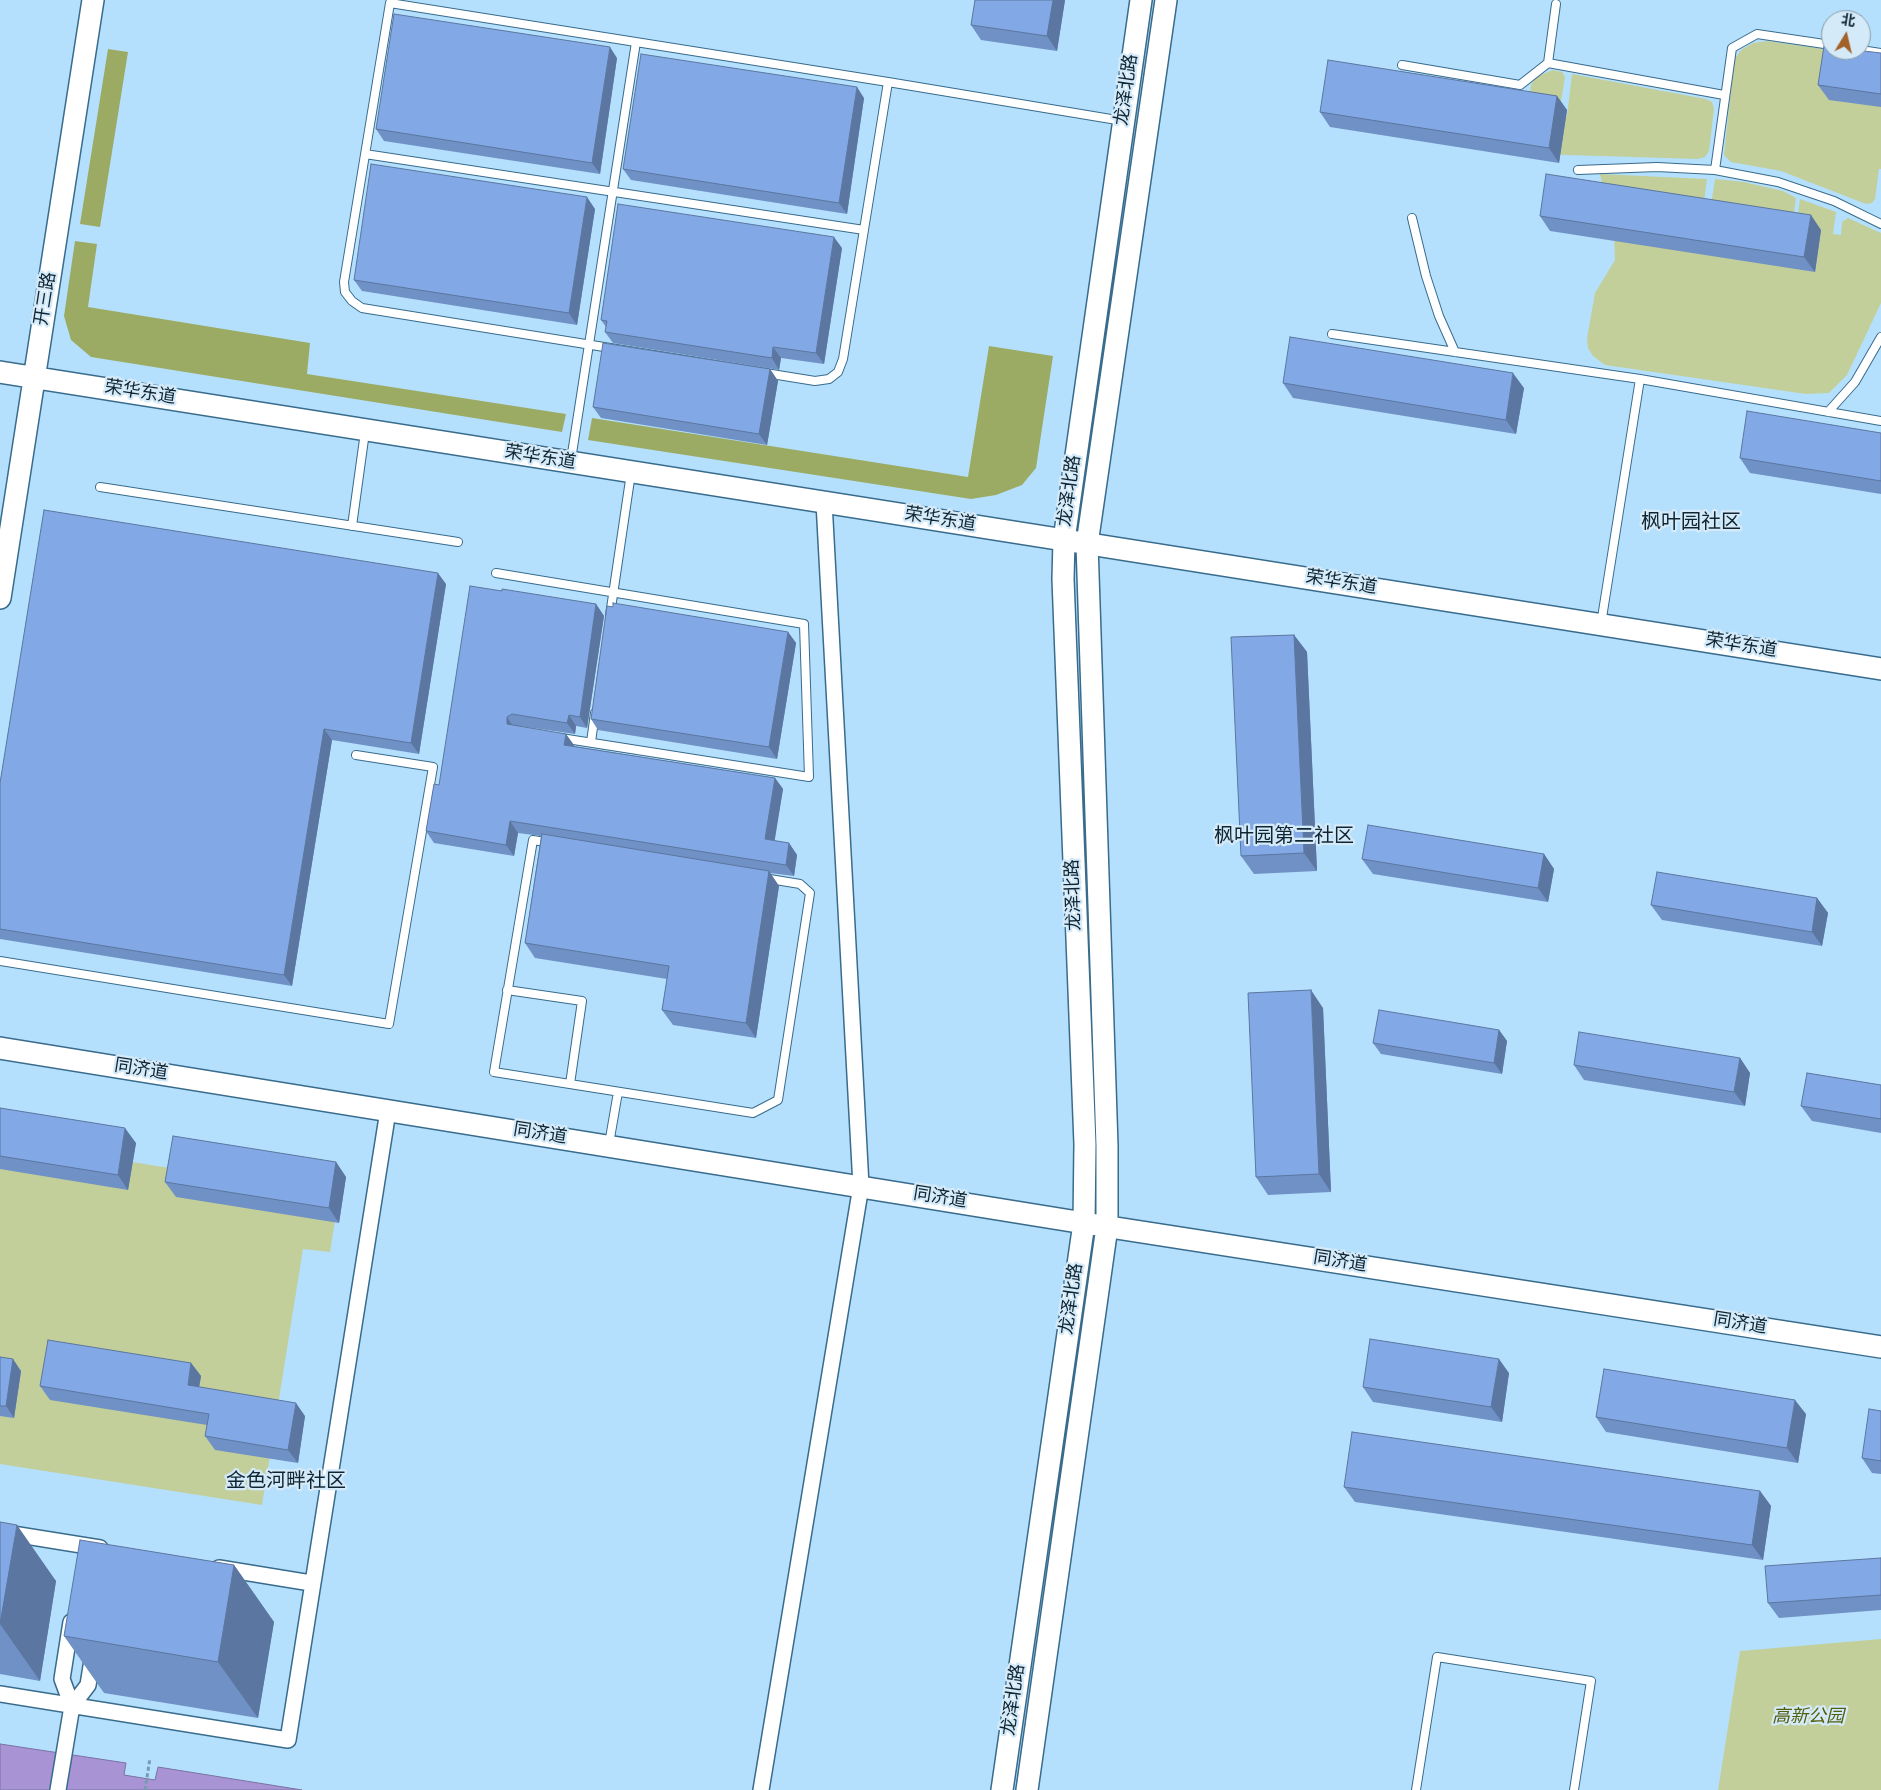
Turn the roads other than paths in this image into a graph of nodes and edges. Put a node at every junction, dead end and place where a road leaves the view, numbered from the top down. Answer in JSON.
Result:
{"nodes":[{"id":1,"x":93,"y":0,"type":"edge"},
{"id":2,"x":1141,"y":0,"type":"edge"},
{"id":3,"x":1166,"y":0,"type":"edge"},
{"id":4,"x":1556,"y":4,"type":"dead end"},
{"id":5,"x":636,"y":42,"type":"junction"},
{"id":6,"x":1821,"y":44,"type":"edge"},
{"id":7,"x":1548,"y":63,"type":"junction"},
{"id":8,"x":1402,"y":65,"type":"dead end"},
{"id":9,"x":888,"y":82,"type":"junction"},
{"id":10,"x":1724,"y":95,"type":"junction"},
{"id":11,"x":1124,"y":121,"type":"junction"},
{"id":12,"x":365,"y":154,"type":"junction"},
{"id":13,"x":1578,"y":170,"type":"dead end"},
{"id":14,"x":1714,"y":170,"type":"junction"},
{"id":15,"x":613,"y":192,"type":"junction"},
{"id":16,"x":1412,"y":218,"type":"dead end"},
{"id":17,"x":1881,"y":224,"type":"edge"},
{"id":18,"x":864,"y":230,"type":"junction"},
{"id":19,"x":1332,"y":334,"type":"dead end"},
{"id":20,"x":1881,"y":337,"type":"edge"},
{"id":21,"x":589,"y":344,"type":"junction"},
{"id":22,"x":1455,"y":352,"type":"junction"},
{"id":23,"x":0,"y":372,"type":"edge"},
{"id":24,"x":34,"y":377,"type":"junction"},
{"id":25,"x":1640,"y":379,"type":"junction"},
{"id":26,"x":1828,"y":412,"type":"junction"},
{"id":27,"x":1881,"y":421,"type":"edge"},
{"id":28,"x":366,"y":430,"type":"junction"},
{"id":29,"x":571,"y":464,"type":"junction"},
{"id":30,"x":631,"y":473,"type":"junction"},
{"id":31,"x":100,"y":487,"type":"dead end"},
{"id":32,"x":824,"y":502,"type":"junction"},
{"id":33,"x":352,"y":526,"type":"junction"},
{"id":34,"x":1064,"y":540,"type":"junction"},
{"id":35,"x":458,"y":542,"type":"dead end"},
{"id":36,"x":1087,"y":544,"type":"junction"},
{"id":37,"x":496,"y":573,"type":"dead end"},
{"id":38,"x":613,"y":592,"type":"junction"},
{"id":39,"x":0,"y":598,"type":"edge"},
{"id":40,"x":609,"y":621,"type":"edge"},
{"id":41,"x":1601,"y":625,"type":"junction"},
{"id":42,"x":1881,"y":669,"type":"edge"},
{"id":43,"x":596,"y":705,"type":"edge"},
{"id":44,"x":555,"y":737,"type":"edge"},
{"id":45,"x":591,"y":742,"type":"junction"},
{"id":46,"x":356,"y":755,"type":"dead end"},
{"id":47,"x":0,"y":961,"type":"edge"},
{"id":48,"x":507,"y":990,"type":"junction"},
{"id":49,"x":0,"y":1048,"type":"edge"},
{"id":50,"x":570,"y":1084,"type":"junction"},
{"id":51,"x":618,"y":1092,"type":"junction"},
{"id":52,"x":388,"y":1111,"type":"junction"},
{"id":53,"x":608,"y":1146,"type":"junction"},
{"id":54,"x":860,"y":1186,"type":"junction"},
{"id":55,"x":1084,"y":1223,"type":"junction"},
{"id":56,"x":1107,"y":1227,"type":"junction"},
{"id":57,"x":1881,"y":1347,"type":"edge"},
{"id":58,"x":0,"y":1532,"type":"edge"},
{"id":59,"x":84,"y":1546,"type":"junction"},
{"id":60,"x":108,"y":1560,"type":"edge"},
{"id":61,"x":80,"y":1565,"type":"edge"},
{"id":62,"x":206,"y":1566,"type":"edge"},
{"id":63,"x":311,"y":1583,"type":"junction"},
{"id":64,"x":74,"y":1603,"type":"edge"},
{"id":65,"x":96,"y":1637,"type":"edge"},
{"id":66,"x":0,"y":1694,"type":"edge"},
{"id":67,"x":72,"y":1706,"type":"junction"},
{"id":68,"x":58,"y":1790,"type":"edge"},
{"id":69,"x":761,"y":1790,"type":"edge"},
{"id":70,"x":1002,"y":1790,"type":"edge"},
{"id":71,"x":1027,"y":1790,"type":"edge"},
{"id":72,"x":1416,"y":1790,"type":"edge"},
{"id":73,"x":1574,"y":1790,"type":"edge"}],
"edges":[{"from":1,"to":24,"type":"street","name":"开三路"},
{"from":2,"to":11,"type":"street","name":"龙泽北路"},
{"from":3,"to":36,"type":"street","name":"龙泽北路"},
{"from":4,"to":7,"type":"lane"},
{"from":5,"to":9,"type":"lane"},
{"from":5,"to":12,"type":"lane"},
{"from":5,"to":15,"type":"lane"},
{"from":6,"to":10,"type":"lane"},
{"from":7,"to":8,"type":"lane"},
{"from":7,"to":10,"type":"lane"},
{"from":9,"to":11,"type":"lane"},
{"from":9,"to":18,"type":"lane"},
{"from":10,"to":14,"type":"lane"},
{"from":11,"to":34,"type":"street","name":"龙泽北路"},
{"from":12,"to":15,"type":"lane"},
{"from":12,"to":21,"type":"lane"},
{"from":13,"to":14,"type":"lane"},
{"from":14,"to":17,"type":"lane"},
{"from":15,"to":18,"type":"lane"},
{"from":15,"to":21,"type":"lane"},
{"from":16,"to":22,"type":"lane"},
{"from":18,"to":21,"type":"lane"},
{"from":19,"to":22,"type":"lane"},
{"from":20,"to":26,"type":"lane"},
{"from":21,"to":29,"type":"lane"},
{"from":22,"to":25,"type":"lane"},
{"from":23,"to":24,"type":"street","name":"荣华东道"},
{"from":24,"to":28,"type":"street","name":"荣华东道"},
{"from":24,"to":39,"type":"street","name":"开三路"},
{"from":25,"to":26,"type":"lane"},
{"from":25,"to":41,"type":"lane"},
{"from":26,"to":27,"type":"lane"},
{"from":28,"to":29,"type":"street","name":"荣华东道"},
{"from":28,"to":33,"type":"lane"},
{"from":29,"to":30,"type":"street","name":"荣华东道"},
{"from":30,"to":32,"type":"street","name":"荣华东道"},
{"from":30,"to":38,"type":"lane"},
{"from":31,"to":33,"type":"lane"},
{"from":32,"to":34,"type":"street","name":"荣华东道"},
{"from":32,"to":54,"type":"street"},
{"from":33,"to":35,"type":"lane"},
{"from":34,"to":36,"type":"street","name":"荣华东道"},
{"from":34,"to":55,"type":"street","name":"龙泽北路"},
{"from":36,"to":41,"type":"street","name":"荣华东道"},
{"from":36,"to":56,"type":"street","name":"龙泽北路"},
{"from":37,"to":38,"type":"lane"},
{"from":38,"to":40,"type":"lane"},
{"from":38,"to":45,"type":"lane"},
{"from":41,"to":42,"type":"street","name":"荣华东道"},
{"from":43,"to":45,"type":"lane"},
{"from":44,"to":45,"type":"lane"},
{"from":46,"to":47,"type":"lane"},
{"from":48,"to":50,"type":"lane"},
{"from":48,"to":50,"type":"lane"},
{"from":48,"to":51,"type":"lane"},
{"from":49,"to":52,"type":"street","name":"同济道"},
{"from":50,"to":51,"type":"lane"},
{"from":51,"to":53,"type":"lane"},
{"from":52,"to":53,"type":"street","name":"同济道"},
{"from":52,"to":63,"type":"street"},
{"from":53,"to":54,"type":"street","name":"同济道"},
{"from":54,"to":55,"type":"street","name":"同济道"},
{"from":54,"to":69,"type":"street"},
{"from":55,"to":56,"type":"street","name":"同济道"},
{"from":55,"to":70,"type":"street","name":"龙泽北路"},
{"from":56,"to":57,"type":"street","name":"同济道"},
{"from":56,"to":71,"type":"street","name":"龙泽北路"},
{"from":58,"to":59,"type":"street"},
{"from":59,"to":60,"type":"street"},
{"from":59,"to":61,"type":"street"},
{"from":62,"to":63,"type":"street"},
{"from":63,"to":67,"type":"street"},
{"from":64,"to":67,"type":"street"},
{"from":65,"to":67,"type":"street"},
{"from":66,"to":67,"type":"street"},
{"from":67,"to":68,"type":"street"},
{"from":72,"to":73,"type":"lane"}]}
